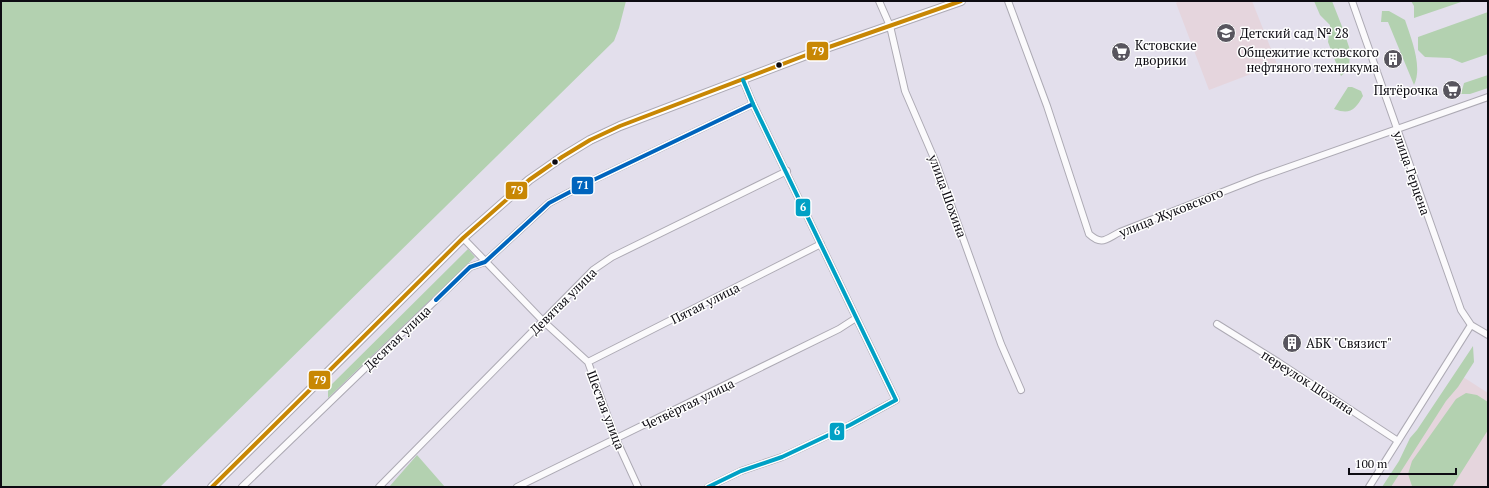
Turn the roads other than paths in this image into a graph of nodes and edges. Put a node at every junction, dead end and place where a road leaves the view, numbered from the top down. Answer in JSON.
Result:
{"nodes":[{"id":1,"x":879,"y":1,"type":"edge"},
{"id":2,"x":961,"y":1,"type":"edge"},
{"id":3,"x":1008,"y":1,"type":"edge"},
{"id":4,"x":1352,"y":1,"type":"edge"},
{"id":5,"x":890,"y":26,"type":"junction"},
{"id":6,"x":743,"y":80,"type":"junction"},
{"id":7,"x":1488,"y":97,"type":"edge"},
{"id":8,"x":753,"y":104,"type":"junction"},
{"id":9,"x":1398,"y":130,"type":"junction"},
{"id":10,"x":787,"y":172,"type":"junction"},
{"id":11,"x":463,"y":238,"type":"junction"},
{"id":12,"x":821,"y":244,"type":"junction"},
{"id":13,"x":485,"y":262,"type":"junction"},
{"id":14,"x":856,"y":318,"type":"junction"},
{"id":15,"x":543,"y":321,"type":"junction"},
{"id":16,"x":1217,"y":324,"type":"dead end"},
{"id":17,"x":1471,"y":325,"type":"junction"},
{"id":18,"x":1488,"y":335,"type":"edge"},
{"id":19,"x":588,"y":362,"type":"junction"},
{"id":20,"x":1021,"y":390,"type":"dead end"},
{"id":21,"x":616,"y":440,"type":"junction"},
{"id":22,"x":1398,"y":441,"type":"junction"},
{"id":23,"x":212,"y":487,"type":"edge"},
{"id":24,"x":242,"y":487,"type":"edge"},
{"id":25,"x":379,"y":487,"type":"edge"},
{"id":26,"x":517,"y":487,"type":"edge"},
{"id":27,"x":638,"y":487,"type":"edge"},
{"id":28,"x":708,"y":487,"type":"edge"},
{"id":29,"x":1369,"y":487,"type":"edge"}],
"edges":[{"from":1,"to":5,"type":"street","name":"улица Шохина"},
{"from":2,"to":5,"type":"main road"},
{"from":3,"to":9,"type":"street","name":"улица Жуковского"},
{"from":4,"to":9,"type":"street","name":"улица Герцена"},
{"from":5,"to":6,"type":"main road"},
{"from":5,"to":20,"type":"street","name":"улица Шохина"},
{"from":6,"to":8,"type":"street"},
{"from":6,"to":11,"type":"main road"},
{"from":7,"to":9,"type":"street","name":"улица Жуковского"},
{"from":8,"to":10,"type":"street"},
{"from":8,"to":13,"type":"street","name":"Десятая улица"},
{"from":9,"to":17,"type":"street","name":"улица Герцена"},
{"from":10,"to":12,"type":"street"},
{"from":10,"to":15,"type":"street","name":"Девятая улица"},
{"from":11,"to":13,"type":"street","name":"Шестая улица"},
{"from":11,"to":23,"type":"main road"},
{"from":12,"to":14,"type":"street"},
{"from":12,"to":19,"type":"street","name":"Пятая улица"},
{"from":13,"to":15,"type":"street","name":"Шестая улица"},
{"from":13,"to":24,"type":"street","name":"Десятая улица"},
{"from":14,"to":21,"type":"street","name":"Четвёртая улица"},
{"from":14,"to":28,"type":"street"},
{"from":15,"to":19,"type":"street","name":"Шестая улица"},
{"from":15,"to":25,"type":"street","name":"Девятая улица"},
{"from":16,"to":22,"type":"street","name":"переулок Шохина"},
{"from":17,"to":18,"type":"street","name":"улица Герцена"},
{"from":17,"to":22,"type":"street"},
{"from":19,"to":21,"type":"street","name":"Шестая улица"},
{"from":21,"to":26,"type":"street","name":"Четвёртая улица"},
{"from":21,"to":27,"type":"street","name":"Шестая улица"},
{"from":22,"to":29,"type":"street"}]}
